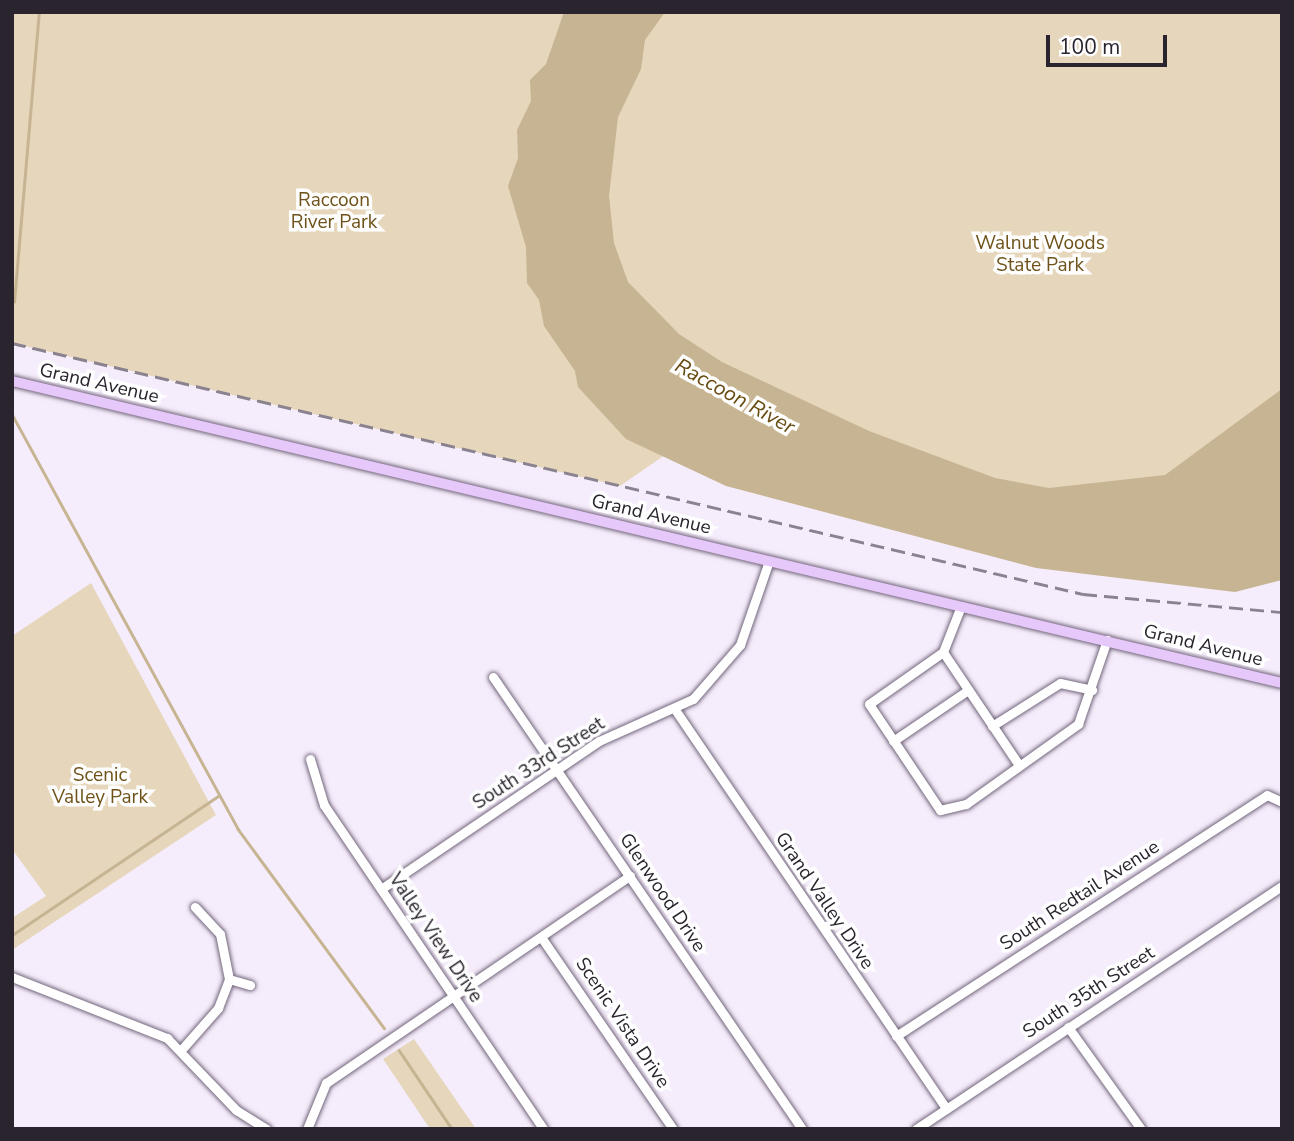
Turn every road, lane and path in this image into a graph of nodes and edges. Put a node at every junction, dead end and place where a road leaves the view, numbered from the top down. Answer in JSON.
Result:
{"nodes":[{"id":1,"x":12,"y":382,"type":"edge"},
{"id":2,"x":769,"y":561,"type":"junction"},
{"id":3,"x":961,"y":606,"type":"junction"},
{"id":4,"x":1107,"y":640,"type":"junction"},
{"id":5,"x":943,"y":652,"type":"junction"},
{"id":6,"x":493,"y":677,"type":"dead end"},
{"id":7,"x":1282,"y":683,"type":"edge"},
{"id":8,"x":968,"y":690,"type":"junction"},
{"id":9,"x":1092,"y":690,"type":"junction"},
{"id":10,"x":676,"y":711,"type":"junction"},
{"id":11,"x":992,"y":726,"type":"junction"},
{"id":12,"x":893,"y":741,"type":"junction"},
{"id":13,"x":310,"y":759,"type":"dead end"},
{"id":14,"x":1019,"y":765,"type":"junction"},
{"id":15,"x":557,"y":770,"type":"junction"},
{"id":16,"x":1282,"y":802,"type":"edge"},
{"id":17,"x":630,"y":876,"type":"junction"},
{"id":18,"x":1282,"y":886,"type":"edge"},
{"id":19,"x":381,"y":889,"type":"junction"},
{"id":20,"x":195,"y":907,"type":"dead end"},
{"id":21,"x":541,"y":937,"type":"junction"},
{"id":22,"x":12,"y":977,"type":"edge"},
{"id":23,"x":229,"y":979,"type":"junction"},
{"id":24,"x":250,"y":985,"type":"dead end"},
{"id":25,"x":453,"y":997,"type":"junction"},
{"id":26,"x":1068,"y":1027,"type":"junction"},
{"id":27,"x":896,"y":1036,"type":"junction"},
{"id":28,"x":182,"y":1049,"type":"junction"},
{"id":29,"x":946,"y":1109,"type":"junction"},
{"id":30,"x":266,"y":1129,"type":"edge"},
{"id":31,"x":307,"y":1129,"type":"edge"},
{"id":32,"x":543,"y":1129,"type":"edge"},
{"id":33,"x":673,"y":1129,"type":"edge"},
{"id":34,"x":802,"y":1129,"type":"edge"},
{"id":35,"x":915,"y":1129,"type":"edge"},
{"id":36,"x":1141,"y":1129,"type":"edge"}],
"edges":[{"from":1,"to":2,"type":"main road","name":"Grand Avenue"},
{"from":2,"to":3,"type":"main road","name":"Grand Avenue"},
{"from":2,"to":10,"type":"street","name":"South 33rd Street"},
{"from":3,"to":4,"type":"main road","name":"Grand Avenue"},
{"from":3,"to":5,"type":"street"},
{"from":4,"to":7,"type":"main road","name":"Grand Avenue"},
{"from":4,"to":9,"type":"street"},
{"from":5,"to":8,"type":"street"},
{"from":5,"to":12,"type":"street"},
{"from":6,"to":15,"type":"street","name":"Glenwood Drive"},
{"from":8,"to":11,"type":"street"},
{"from":8,"to":12,"type":"street"},
{"from":9,"to":11,"type":"street"},
{"from":9,"to":14,"type":"street"},
{"from":10,"to":15,"type":"street","name":"South 33rd Street"},
{"from":10,"to":27,"type":"street","name":"Grand Valley Drive"},
{"from":11,"to":14,"type":"street"},
{"from":12,"to":14,"type":"street"},
{"from":13,"to":19,"type":"street","name":"Valley View Drive"},
{"from":15,"to":17,"type":"street","name":"Glenwood Drive"},
{"from":15,"to":19,"type":"street","name":"South 33rd Street"},
{"from":16,"to":27,"type":"street","name":"South Redtail Avenue"},
{"from":17,"to":21,"type":"street"},
{"from":17,"to":34,"type":"street","name":"Glenwood Drive"},
{"from":18,"to":26,"type":"street","name":"South 35th Street"},
{"from":19,"to":25,"type":"street","name":"Valley View Drive"},
{"from":20,"to":23,"type":"street"},
{"from":21,"to":25,"type":"street"},
{"from":21,"to":33,"type":"street","name":"Scenic Vista Drive"},
{"from":22,"to":28,"type":"street"},
{"from":23,"to":24,"type":"street"},
{"from":23,"to":28,"type":"street"},
{"from":25,"to":31,"type":"street"},
{"from":25,"to":32,"type":"street","name":"Valley View Drive"},
{"from":26,"to":29,"type":"street","name":"South 35th Street"},
{"from":26,"to":36,"type":"street"},
{"from":27,"to":29,"type":"street","name":"Grand Valley Drive"},
{"from":28,"to":30,"type":"street"},
{"from":29,"to":35,"type":"street","name":"South 35th Street"}]}
